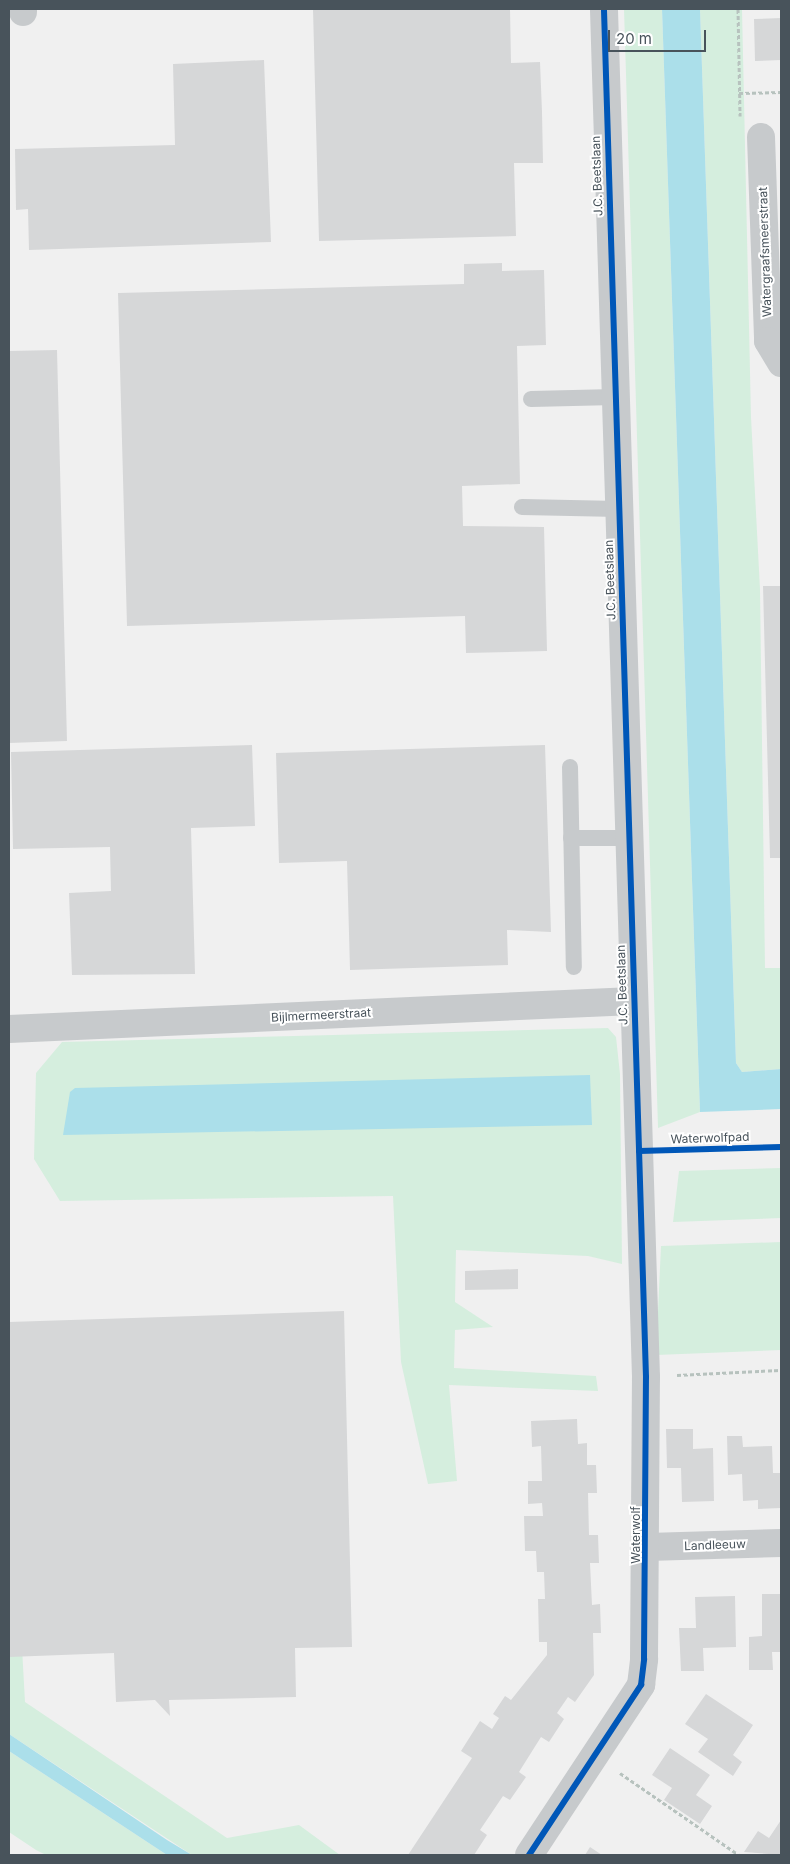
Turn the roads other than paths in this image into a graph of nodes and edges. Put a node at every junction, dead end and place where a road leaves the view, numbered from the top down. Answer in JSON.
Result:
{"nodes":[{"id":1,"x":604,"y":9,"type":"edge"},
{"id":2,"x":761,"y":142,"type":"road end"},
{"id":3,"x":781,"y":363,"type":"edge"},
{"id":4,"x":615,"y":397,"type":"junction"},
{"id":5,"x":531,"y":399,"type":"dead end"},
{"id":6,"x":522,"y":507,"type":"dead end"},
{"id":7,"x":619,"y":509,"type":"junction"},
{"id":8,"x":570,"y":767,"type":"dead end"},
{"id":9,"x":571,"y":838,"type":"junction"},
{"id":10,"x":628,"y":838,"type":"junction"},
{"id":11,"x":574,"y":967,"type":"dead end"},
{"id":12,"x":633,"y":1000,"type":"junction"},
{"id":13,"x":9,"y":1028,"type":"edge"},
{"id":14,"x":639,"y":1151,"type":"joint"},
{"id":15,"x":781,"y":1543,"type":"edge"},
{"id":16,"x":648,"y":1547,"type":"junction"},
{"id":17,"x":529,"y":1855,"type":"edge"}],
"edges":[{"from":1,"to":4,"type":"street","name":"J.C. Beetslaan"},
{"from":2,"to":3,"type":"street","name":"Watergraafsmeerstraat"},
{"from":4,"to":5,"type":"lane"},
{"from":4,"to":7,"type":"street","name":"J.C. Beetslaan"},
{"from":6,"to":7,"type":"lane"},
{"from":7,"to":10,"type":"street","name":"J.C. Beetslaan"},
{"from":8,"to":9,"type":"lane"},
{"from":9,"to":10,"type":"lane"},
{"from":9,"to":11,"type":"lane"},
{"from":10,"to":12,"type":"street","name":"J.C. Beetslaan"},
{"from":12,"to":13,"type":"street","name":"Bijlmermeerstraat"},
{"from":12,"to":14,"type":"street","name":"J.C. Beetslaan"},
{"from":14,"to":16,"type":"street","name":"Waterwolf"},
{"from":15,"to":16,"type":"street","name":"Landleeuw"},
{"from":16,"to":17,"type":"street","name":"Waterwolf"}]}
